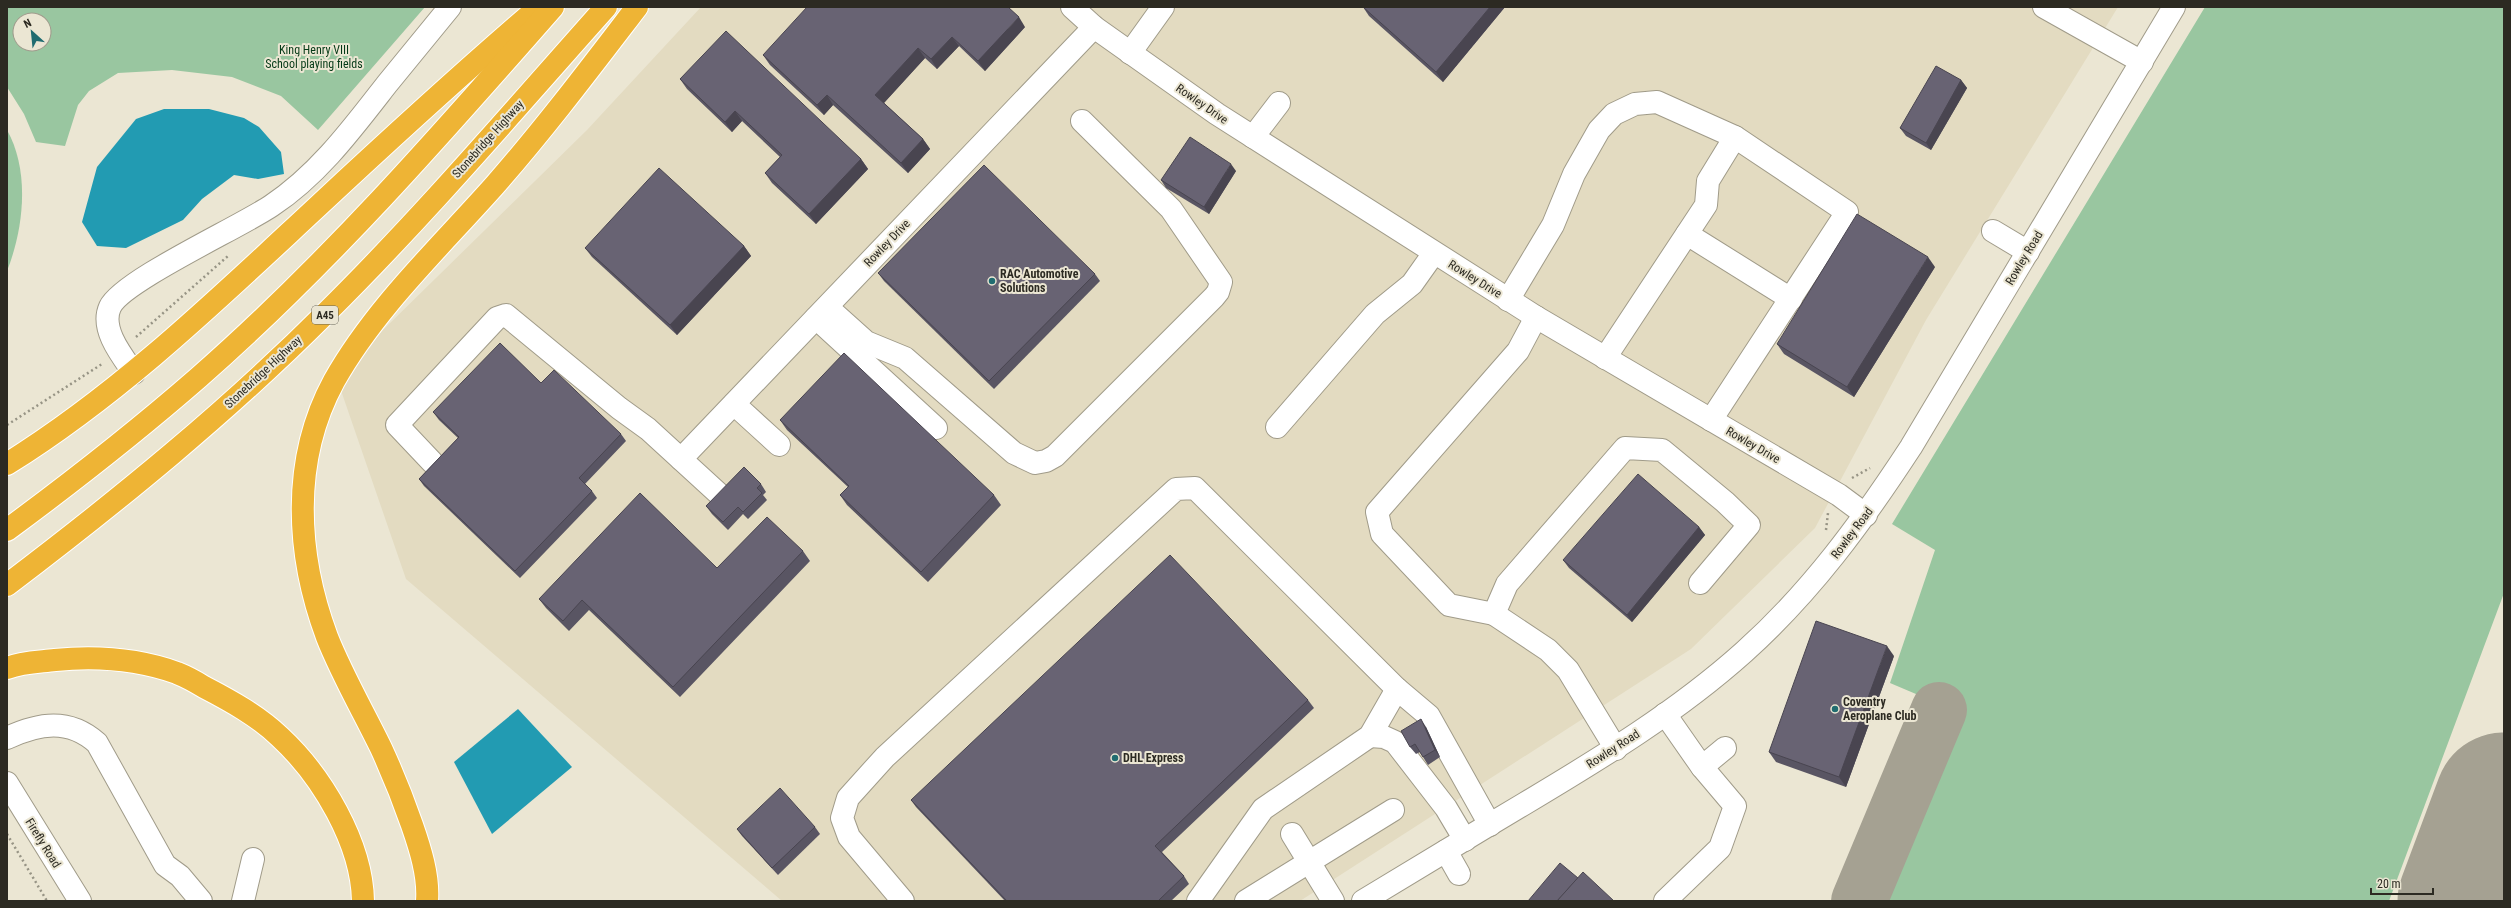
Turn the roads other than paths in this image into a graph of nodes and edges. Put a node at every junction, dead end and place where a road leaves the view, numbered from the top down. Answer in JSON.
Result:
{"nodes":[{"id":1,"x":450,"y":7,"type":"edge"},
{"id":2,"x":539,"y":7,"type":"edge"},
{"id":3,"x":553,"y":7,"type":"edge"},
{"id":4,"x":606,"y":7,"type":"edge"},
{"id":5,"x":637,"y":7,"type":"edge"},
{"id":6,"x":1072,"y":7,"type":"edge"},
{"id":7,"x":1163,"y":7,"type":"edge"},
{"id":8,"x":2044,"y":7,"type":"edge"},
{"id":9,"x":2174,"y":7,"type":"edge"},
{"id":10,"x":1094,"y":27,"type":"junction"},
{"id":11,"x":1130,"y":53,"type":"junction"},
{"id":12,"x":2142,"y":62,"type":"junction"},
{"id":13,"x":1279,"y":102,"type":"dead end"},
{"id":14,"x":1082,"y":121,"type":"dead end"},
{"id":15,"x":1253,"y":137,"type":"junction"},
{"id":16,"x":1735,"y":138,"type":"junction"},
{"id":17,"x":1993,"y":232,"type":"dead end"},
{"id":18,"x":1687,"y":234,"type":"junction"},
{"id":19,"x":2028,"y":252,"type":"junction"},
{"id":20,"x":1434,"y":253,"type":"junction"},
{"id":21,"x":1791,"y":299,"type":"junction"},
{"id":22,"x":1508,"y":300,"type":"junction"},
{"id":23,"x":822,"y":312,"type":"junction"},
{"id":24,"x":1536,"y":317,"type":"junction"},
{"id":25,"x":1605,"y":358,"type":"junction"},
{"id":26,"x":134,"y":373,"type":"junction"},
{"id":27,"x":734,"y":404,"type":"junction"},
{"id":28,"x":1711,"y":420,"type":"junction"},
{"id":29,"x":1277,"y":427,"type":"dead end"},
{"id":30,"x":936,"y":428,"type":"dead end"},
{"id":31,"x":779,"y":445,"type":"dead end"},
{"id":32,"x":681,"y":459,"type":"junction"},
{"id":33,"x":432,"y":462,"type":"dead end"},
{"id":34,"x":7,"y":464,"type":"edge"},
{"id":35,"x":719,"y":494,"type":"edge"},
{"id":36,"x":1866,"y":515,"type":"junction"},
{"id":37,"x":7,"y":530,"type":"edge"},
{"id":38,"x":1700,"y":583,"type":"dead end"},
{"id":39,"x":7,"y":585,"type":"edge"},
{"id":40,"x":1494,"y":614,"type":"junction"},
{"id":41,"x":7,"y":668,"type":"edge"},
{"id":42,"x":1397,"y":689,"type":"junction"},
{"id":43,"x":1665,"y":714,"type":"junction"},
{"id":44,"x":1370,"y":736,"type":"junction"},
{"id":45,"x":7,"y":738,"type":"edge"},
{"id":46,"x":1725,"y":748,"type":"dead end"},
{"id":47,"x":1616,"y":749,"type":"junction"},
{"id":48,"x":1702,"y":767,"type":"junction"},
{"id":49,"x":10,"y":790,"type":"edge"},
{"id":50,"x":1393,"y":810,"type":"dead end"},
{"id":51,"x":1490,"y":824,"type":"junction"},
{"id":52,"x":1292,"y":834,"type":"dead end"},
{"id":53,"x":1465,"y":840,"type":"junction"},
{"id":54,"x":1446,"y":851,"type":"junction"},
{"id":55,"x":253,"y":859,"type":"dead end"},
{"id":56,"x":1309,"y":861,"type":"junction"},
{"id":57,"x":1460,"y":874,"type":"dead end"},
{"id":58,"x":80,"y":901,"type":"edge"},
{"id":59,"x":201,"y":901,"type":"edge"},
{"id":60,"x":243,"y":901,"type":"edge"},
{"id":61,"x":363,"y":901,"type":"edge"},
{"id":62,"x":427,"y":901,"type":"edge"},
{"id":63,"x":903,"y":901,"type":"edge"},
{"id":64,"x":1198,"y":901,"type":"edge"},
{"id":65,"x":1246,"y":901,"type":"edge"},
{"id":66,"x":1333,"y":901,"type":"edge"},
{"id":67,"x":1363,"y":901,"type":"edge"},
{"id":68,"x":1665,"y":901,"type":"edge"}],
"edges":[{"from":1,"to":26,"type":"street"},
{"from":2,"to":26,"type":"highway"},
{"from":3,"to":37,"type":"highway"},
{"from":4,"to":39,"type":"highway","name":"Stonebridge Highway","number":"A45"},
{"from":5,"to":62,"type":"highway"},
{"from":6,"to":10,"type":"street","name":"Rowley Drive"},
{"from":7,"to":11,"type":"street"},
{"from":8,"to":12,"type":"street"},
{"from":9,"to":12,"type":"street","name":"Rowley Road"},
{"from":10,"to":11,"type":"street","name":"Rowley Drive"},
{"from":10,"to":23,"type":"street","name":"Rowley Drive"},
{"from":11,"to":15,"type":"street","name":"Rowley Drive"},
{"from":12,"to":19,"type":"street","name":"Rowley Road"},
{"from":13,"to":15,"type":"street"},
{"from":14,"to":23,"type":"street"},
{"from":15,"to":20,"type":"street","name":"Rowley Drive"},
{"from":16,"to":18,"type":"street"},
{"from":16,"to":21,"type":"street"},
{"from":16,"to":22,"type":"street"},
{"from":17,"to":19,"type":"street"},
{"from":18,"to":21,"type":"street"},
{"from":18,"to":25,"type":"street"},
{"from":19,"to":36,"type":"street","name":"Rowley Road"},
{"from":20,"to":22,"type":"street","name":"Rowley Drive"},
{"from":20,"to":29,"type":"street"},
{"from":21,"to":28,"type":"street"},
{"from":22,"to":24,"type":"street","name":"Rowley Drive"},
{"from":23,"to":27,"type":"street","name":"Rowley Drive"},
{"from":23,"to":30,"type":"street"},
{"from":24,"to":25,"type":"street","name":"Rowley Drive"},
{"from":24,"to":40,"type":"street"},
{"from":25,"to":28,"type":"street","name":"Rowley Drive"},
{"from":26,"to":34,"type":"highway"},
{"from":27,"to":31,"type":"street"},
{"from":27,"to":32,"type":"street","name":"Rowley Drive"},
{"from":28,"to":36,"type":"street","name":"Rowley Drive"},
{"from":32,"to":33,"type":"street"},
{"from":32,"to":35,"type":"street"},
{"from":36,"to":43,"type":"street","name":"Rowley Road"},
{"from":38,"to":40,"type":"street"},
{"from":40,"to":47,"type":"street"},
{"from":41,"to":61,"type":"highway"},
{"from":42,"to":44,"type":"street"},
{"from":42,"to":51,"type":"street"},
{"from":42,"to":63,"type":"street"},
{"from":43,"to":47,"type":"street","name":"Rowley Road"},
{"from":43,"to":48,"type":"street"},
{"from":44,"to":53,"type":"street"},
{"from":44,"to":64,"type":"street"},
{"from":45,"to":59,"type":"street"},
{"from":46,"to":48,"type":"street"},
{"from":47,"to":51,"type":"street","name":"Rowley Road"},
{"from":48,"to":68,"type":"street"},
{"from":49,"to":58,"type":"street","name":"Firefly Road"},
{"from":50,"to":56,"type":"street"},
{"from":51,"to":53,"type":"street","name":"Rowley Road"},
{"from":52,"to":56,"type":"street"},
{"from":53,"to":54,"type":"street","name":"Rowley Road"},
{"from":54,"to":57,"type":"street"},
{"from":54,"to":67,"type":"street","name":"Rowley Road"},
{"from":55,"to":60,"type":"street"},
{"from":56,"to":65,"type":"street"},
{"from":56,"to":66,"type":"street"}]}
